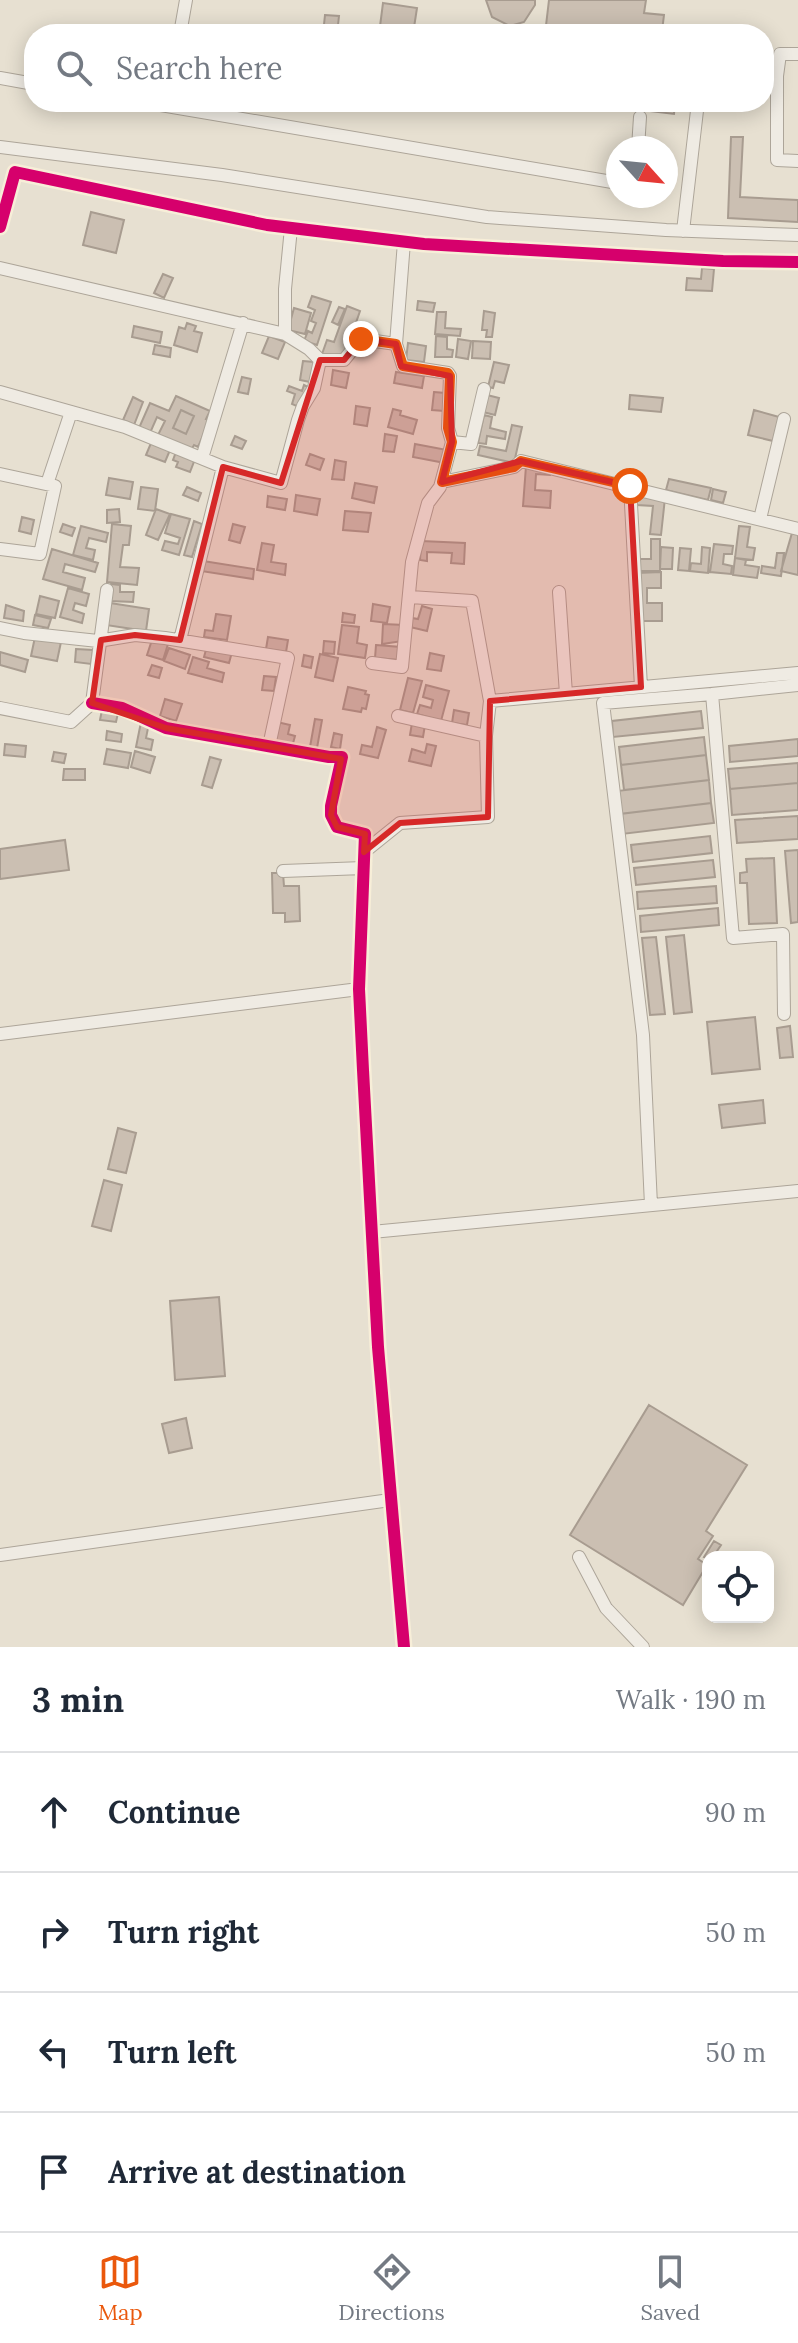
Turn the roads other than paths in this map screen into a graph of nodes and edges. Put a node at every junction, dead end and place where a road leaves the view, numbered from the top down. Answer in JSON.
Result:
{"nodes":[{"id":1,"x":186,"y":0,"type":"edge"},
{"id":2,"x":182,"y":24,"type":"edge"},
{"id":3,"x":798,"y":54,"type":"edge"},
{"id":4,"x":0,"y":78,"type":"edge"},
{"id":5,"x":24,"y":82,"type":"edge"},
{"id":6,"x":214,"y":112,"type":"edge"},
{"id":7,"x":697,"y":112,"type":"edge"},
{"id":8,"x":640,"y":117,"type":"dead end"},
{"id":9,"x":639,"y":136,"type":"edge"},
{"id":10,"x":0,"y":147,"type":"edge"},
{"id":11,"x":798,"y":161,"type":"edge"},
{"id":12,"x":606,"y":181,"type":"edge"},
{"id":13,"x":0,"y":227,"type":"edge"},
{"id":14,"x":291,"y":228,"type":"junction"},
{"id":15,"x":683,"y":231,"type":"junction"},
{"id":16,"x":798,"y":235,"type":"edge"},
{"id":17,"x":404,"y":242,"type":"junction"},
{"id":18,"x":798,"y":262,"type":"edge"},
{"id":19,"x":0,"y":268,"type":"edge"},
{"id":20,"x":243,"y":323,"type":"junction"},
{"id":21,"x":285,"y":334,"type":"junction"},
{"id":22,"x":396,"y":344,"type":"junction"},
{"id":23,"x":320,"y":360,"type":"junction"},
{"id":24,"x":484,"y":389,"type":"dead end"},
{"id":25,"x":0,"y":392,"type":"edge"},
{"id":26,"x":71,"y":412,"type":"junction"},
{"id":27,"x":784,"y":419,"type":"dead end"},
{"id":28,"x":452,"y":442,"type":"junction"},
{"id":29,"x":202,"y":458,"type":"junction"},
{"id":30,"x":223,"y":467,"type":"junction"},
{"id":31,"x":0,"y":474,"type":"edge"},
{"id":32,"x":442,"y":482,"type":"junction"},
{"id":33,"x":47,"y":484,"type":"junction"},
{"id":34,"x":630,"y":486,"type":"junction"},
{"id":35,"x":760,"y":519,"type":"junction"},
{"id":36,"x":797,"y":525,"type":"edge"},
{"id":37,"x":0,"y":549,"type":"edge"},
{"id":38,"x":107,"y":590,"type":"dead end"},
{"id":39,"x":559,"y":592,"type":"dead end"},
{"id":40,"x":410,"y":597,"type":"junction"},
{"id":41,"x":0,"y":628,"type":"edge"},
{"id":42,"x":101,"y":640,"type":"junction"},
{"id":43,"x":180,"y":640,"type":"junction"},
{"id":44,"x":372,"y":663,"type":"dead end"},
{"id":45,"x":798,"y":673,"type":"edge"},
{"id":46,"x":798,"y":685,"type":"edge"},
{"id":47,"x":641,"y":687,"type":"junction"},
{"id":48,"x":566,"y":694,"type":"junction"},
{"id":49,"x":712,"y":694,"type":"junction"},
{"id":50,"x":490,"y":701,"type":"junction"},
{"id":51,"x":92,"y":703,"type":"junction"},
{"id":52,"x":0,"y":708,"type":"edge"},
{"id":53,"x":398,"y":716,"type":"dead end"},
{"id":54,"x":486,"y":736,"type":"junction"},
{"id":55,"x":269,"y":746,"type":"junction"},
{"id":56,"x":364,"y":852,"type":"junction"},
{"id":57,"x":363,"y":868,"type":"junction"},
{"id":58,"x":283,"y":871,"type":"dead end"},
{"id":59,"x":359,"y":989,"type":"junction"},
{"id":60,"x":784,"y":1014,"type":"dead end"},
{"id":61,"x":0,"y":1034,"type":"edge"},
{"id":62,"x":798,"y":1191,"type":"edge"},
{"id":63,"x":651,"y":1205,"type":"junction"},
{"id":64,"x":372,"y":1232,"type":"junction"},
{"id":65,"x":390,"y":1500,"type":"junction"},
{"id":66,"x":0,"y":1555,"type":"edge"},
{"id":67,"x":579,"y":1557,"type":"dead end"},
{"id":68,"x":404,"y":1647,"type":"edge"},
{"id":69,"x":643,"y":1647,"type":"edge"}],
"edges":[{"from":1,"to":2,"type":"street"},
{"from":3,"to":11,"type":"street"},
{"from":4,"to":5,"type":"street"},
{"from":6,"to":12,"type":"street"},
{"from":7,"to":15,"type":"street"},
{"from":8,"to":9,"type":"street"},
{"from":10,"to":15,"type":"street"},
{"from":13,"to":14,"type":"street"},
{"from":14,"to":17,"type":"street"},
{"from":14,"to":21,"type":"street"},
{"from":15,"to":16,"type":"street"},
{"from":17,"to":18,"type":"street"},
{"from":17,"to":22,"type":"street"},
{"from":19,"to":20,"type":"street"},
{"from":20,"to":21,"type":"street"},
{"from":20,"to":29,"type":"street"},
{"from":21,"to":23,"type":"street"},
{"from":22,"to":23,"type":"street"},
{"from":22,"to":28,"type":"street"},
{"from":23,"to":30,"type":"street"},
{"from":24,"to":28,"type":"street"},
{"from":25,"to":26,"type":"street"},
{"from":26,"to":29,"type":"street"},
{"from":26,"to":33,"type":"street"},
{"from":27,"to":35,"type":"street"},
{"from":28,"to":32,"type":"street"},
{"from":29,"to":30,"type":"street"},
{"from":30,"to":43,"type":"street"},
{"from":31,"to":33,"type":"street"},
{"from":32,"to":34,"type":"street"},
{"from":32,"to":40,"type":"street"},
{"from":33,"to":37,"type":"street"},
{"from":34,"to":35,"type":"street"},
{"from":34,"to":47,"type":"street"},
{"from":35,"to":36,"type":"street"},
{"from":38,"to":42,"type":"street"},
{"from":39,"to":48,"type":"street"},
{"from":40,"to":44,"type":"street"},
{"from":40,"to":50,"type":"street"},
{"from":41,"to":42,"type":"street"},
{"from":42,"to":43,"type":"street"},
{"from":42,"to":51,"type":"street"},
{"from":43,"to":55,"type":"street"},
{"from":45,"to":47,"type":"street"},
{"from":46,"to":49,"type":"street"},
{"from":47,"to":48,"type":"street"},
{"from":48,"to":50,"type":"street"},
{"from":49,"to":60,"type":"street"},
{"from":49,"to":63,"type":"street"},
{"from":50,"to":54,"type":"street"},
{"from":51,"to":52,"type":"street"},
{"from":51,"to":55,"type":"street"},
{"from":53,"to":54,"type":"street"},
{"from":54,"to":56,"type":"street"},
{"from":55,"to":56,"type":"street"},
{"from":56,"to":57,"type":"street"},
{"from":57,"to":58,"type":"street"},
{"from":57,"to":59,"type":"street"},
{"from":59,"to":61,"type":"street"},
{"from":59,"to":64,"type":"street"},
{"from":62,"to":63,"type":"street"},
{"from":63,"to":64,"type":"street"},
{"from":64,"to":65,"type":"street"},
{"from":65,"to":66,"type":"street"},
{"from":65,"to":68,"type":"street"},
{"from":67,"to":69,"type":"street"}]}
